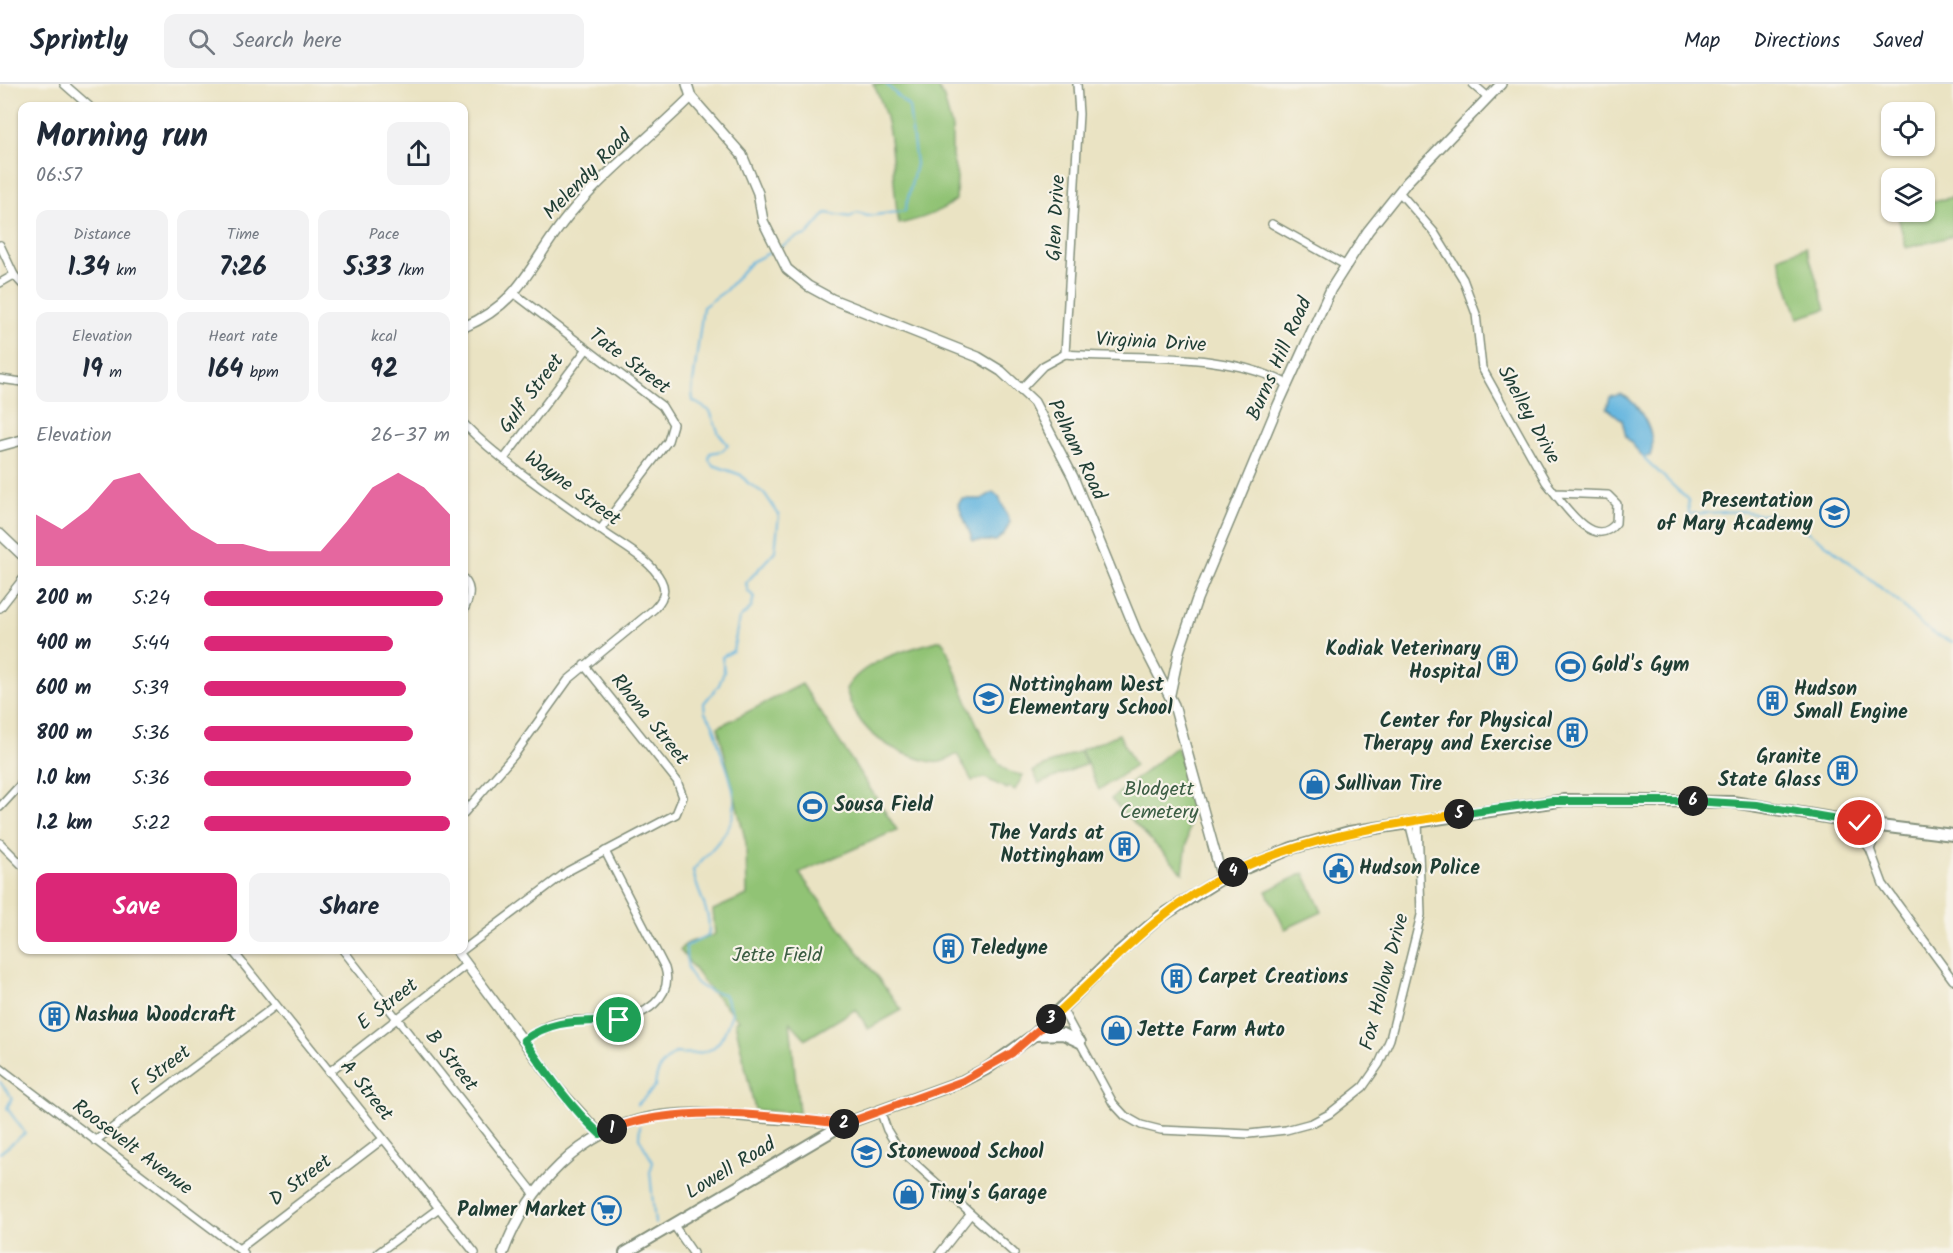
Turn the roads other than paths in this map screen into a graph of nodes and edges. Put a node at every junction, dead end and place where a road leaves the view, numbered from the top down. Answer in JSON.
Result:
{"nodes":[{"id":1,"x":64,"y":84,"type":"edge"},
{"id":2,"x":687,"y":84,"type":"edge"},
{"id":3,"x":1077,"y":84,"type":"edge"},
{"id":4,"x":1473,"y":84,"type":"edge"},
{"id":5,"x":1501,"y":84,"type":"edge"},
{"id":6,"x":691,"y":97,"type":"junction"},
{"id":7,"x":1488,"y":97,"type":"junction"},
{"id":8,"x":84,"y":102,"type":"edge"},
{"id":9,"x":1399,"y":192,"type":"junction"},
{"id":10,"x":1272,"y":224,"type":"dead end"},
{"id":11,"x":0,"y":245,"type":"edge"},
{"id":12,"x":1345,"y":266,"type":"junction"},
{"id":13,"x":14,"y":275,"type":"junction"},
{"id":14,"x":18,"y":280,"type":"edge"},
{"id":15,"x":0,"y":283,"type":"edge"},
{"id":16,"x":515,"y":294,"type":"junction"},
{"id":17,"x":468,"y":325,"type":"edge"},
{"id":18,"x":586,"y":350,"type":"junction"},
{"id":19,"x":1065,"y":354,"type":"junction"},
{"id":20,"x":0,"y":379,"type":"edge"},
{"id":21,"x":18,"y":381,"type":"edge"},
{"id":22,"x":1288,"y":384,"type":"junction"},
{"id":23,"x":1021,"y":388,"type":"junction"},
{"id":24,"x":468,"y":428,"type":"edge"},
{"id":25,"x":18,"y":441,"type":"edge"},
{"id":26,"x":0,"y":446,"type":"edge"},
{"id":27,"x":504,"y":459,"type":"junction"},
{"id":28,"x":1556,"y":494,"type":"junction"},
{"id":29,"x":600,"y":530,"type":"junction"},
{"id":30,"x":0,"y":534,"type":"edge"},
{"id":31,"x":18,"y":551,"type":"edge"},
{"id":32,"x":468,"y":583,"type":"edge"},
{"id":33,"x":18,"y":585,"type":"edge"},
{"id":34,"x":468,"y":600,"type":"edge"},
{"id":35,"x":0,"y":608,"type":"edge"},
{"id":36,"x":584,"y":665,"type":"junction"},
{"id":37,"x":1170,"y":694,"type":"junction"},
{"id":38,"x":18,"y":787,"type":"edge"},
{"id":39,"x":0,"y":807,"type":"edge"},
{"id":40,"x":468,"y":808,"type":"edge"},
{"id":41,"x":1848,"y":820,"type":"junction"},
{"id":42,"x":1414,"y":821,"type":"junction"},
{"id":43,"x":1880,"y":826,"type":"junction"},
{"id":44,"x":1953,"y":835,"type":"edge"},
{"id":45,"x":0,"y":843,"type":"edge"},
{"id":46,"x":1870,"y":849,"type":"junction"},
{"id":47,"x":605,"y":851,"type":"junction"},
{"id":48,"x":18,"y":861,"type":"edge"},
{"id":49,"x":1222,"y":878,"type":"junction"},
{"id":50,"x":468,"y":944,"type":"edge"},
{"id":51,"x":235,"y":954,"type":"edge"},
{"id":52,"x":346,"y":954,"type":"edge"},
{"id":53,"x":460,"y":954,"type":"edge"},
{"id":54,"x":467,"y":964,"type":"junction"},
{"id":55,"x":1953,"y":980,"type":"edge"},
{"id":56,"x":275,"y":1006,"type":"junction"},
{"id":57,"x":1062,"y":1009,"type":"junction"},
{"id":58,"x":397,"y":1019,"type":"junction"},
{"id":59,"x":1034,"y":1035,"type":"junction"},
{"id":60,"x":524,"y":1040,"type":"junction"},
{"id":61,"x":1080,"y":1042,"type":"junction"},
{"id":62,"x":0,"y":1068,"type":"edge"},
{"id":63,"x":329,"y":1072,"type":"junction"},
{"id":64,"x":880,"y":1110,"type":"junction"},
{"id":65,"x":844,"y":1124,"type":"junction"},
{"id":66,"x":600,"y":1134,"type":"junction"},
{"id":67,"x":383,"y":1139,"type":"junction"},
{"id":68,"x":95,"y":1141,"type":"junction"},
{"id":69,"x":534,"y":1193,"type":"junction"},
{"id":70,"x":439,"y":1208,"type":"junction"},
{"id":71,"x":970,"y":1215,"type":"junction"},
{"id":72,"x":673,"y":1224,"type":"junction"},
{"id":73,"x":241,"y":1251,"type":"edge"},
{"id":74,"x":378,"y":1253,"type":"edge"},
{"id":75,"x":476,"y":1253,"type":"edge"},
{"id":76,"x":503,"y":1253,"type":"edge"},
{"id":77,"x":626,"y":1253,"type":"edge"},
{"id":78,"x":693,"y":1253,"type":"edge"},
{"id":79,"x":940,"y":1253,"type":"edge"},
{"id":80,"x":1014,"y":1253,"type":"edge"}],
"edges":[{"from":1,"to":8,"type":"street"},
{"from":2,"to":6,"type":"street","name":"Pelham Road"},
{"from":3,"to":19,"type":"street","name":"Glen Drive"},
{"from":4,"to":7,"type":"street"},
{"from":5,"to":7,"type":"street","name":"Burns Hill Road"},
{"from":6,"to":16,"type":"street","name":"Melendy Road"},
{"from":6,"to":23,"type":"street","name":"Pelham Road"},
{"from":7,"to":9,"type":"street","name":"Burns Hill Road"},
{"from":9,"to":12,"type":"street","name":"Burns Hill Road"},
{"from":9,"to":28,"type":"street","name":"Shelley Drive"},
{"from":10,"to":12,"type":"street"},
{"from":11,"to":13,"type":"street"},
{"from":12,"to":22,"type":"street","name":"Burns Hill Road"},
{"from":13,"to":14,"type":"street"},
{"from":13,"to":15,"type":"street"},
{"from":16,"to":17,"type":"street","name":"Melendy Road"},
{"from":16,"to":18,"type":"street","name":"Tate Street"},
{"from":18,"to":27,"type":"street","name":"Gulf Street"},
{"from":18,"to":29,"type":"street","name":"Tate Street"},
{"from":19,"to":22,"type":"street","name":"Virginia Drive"},
{"from":19,"to":23,"type":"street"},
{"from":20,"to":21,"type":"street"},
{"from":22,"to":37,"type":"street","name":"Burns Hill Road"},
{"from":23,"to":37,"type":"street","name":"Pelham Road"},
{"from":24,"to":27,"type":"street","name":"Wayne Street"},
{"from":25,"to":26,"type":"street"},
{"from":27,"to":29,"type":"street","name":"Wayne Street"},
{"from":28,"to":28,"type":"street","name":"Shelley Drive"},
{"from":29,"to":36,"type":"street","name":"Wayne Street"},
{"from":30,"to":31,"type":"street"},
{"from":32,"to":34,"type":"street"},
{"from":33,"to":35,"type":"street"},
{"from":36,"to":40,"type":"street"},
{"from":36,"to":47,"type":"street","name":"Rhona Street"},
{"from":37,"to":49,"type":"street","name":"Pelham Road"},
{"from":38,"to":39,"type":"street"},
{"from":41,"to":42,"type":"main road","name":"Lowell Road"},
{"from":41,"to":43,"type":"main road","name":"Lowell Road"},
{"from":41,"to":46,"type":"street"},
{"from":42,"to":49,"type":"main road","name":"Lowell Road"},
{"from":42,"to":61,"type":"street","name":"Fox Hollow Drive"},
{"from":43,"to":44,"type":"main road","name":"Lowell Road"},
{"from":43,"to":46,"type":"street"},
{"from":45,"to":48,"type":"street"},
{"from":46,"to":55,"type":"street"},
{"from":47,"to":50,"type":"street"},
{"from":47,"to":60,"type":"street"},
{"from":49,"to":57,"type":"main road","name":"Lowell Road"},
{"from":51,"to":56,"type":"street","name":"A Street"},
{"from":52,"to":58,"type":"street","name":"B Street"},
{"from":53,"to":54,"type":"street"},
{"from":54,"to":58,"type":"street","name":"E Street"},
{"from":54,"to":60,"type":"street"},
{"from":56,"to":63,"type":"street","name":"A Street"},
{"from":56,"to":68,"type":"street","name":"F Street"},
{"from":57,"to":59,"type":"main road","name":"Lowell Road"},
{"from":57,"to":61,"type":"street","name":"Fox Hollow Drive"},
{"from":58,"to":63,"type":"street","name":"E Street"},
{"from":58,"to":69,"type":"street","name":"B Street"},
{"from":59,"to":61,"type":"main road"},
{"from":59,"to":64,"type":"main road","name":"Lowell Road"},
{"from":60,"to":66,"type":"street"},
{"from":62,"to":68,"type":"street","name":"Roosevelt Avenue"},
{"from":63,"to":67,"type":"street","name":"A Street"},
{"from":64,"to":65,"type":"main road","name":"Lowell Road"},
{"from":64,"to":71,"type":"street"},
{"from":65,"to":66,"type":"street"},
{"from":65,"to":72,"type":"main road","name":"Lowell Road"},
{"from":66,"to":69,"type":"street"},
{"from":67,"to":70,"type":"street","name":"A Street"},
{"from":67,"to":73,"type":"street","name":"D Street"},
{"from":68,"to":73,"type":"street","name":"Roosevelt Avenue"},
{"from":69,"to":76,"type":"street"},
{"from":70,"to":74,"type":"street"},
{"from":70,"to":75,"type":"street","name":"A Street"},
{"from":71,"to":79,"type":"street"},
{"from":71,"to":80,"type":"street"},
{"from":72,"to":77,"type":"main road","name":"Lowell Road"},
{"from":72,"to":78,"type":"street"}]}
